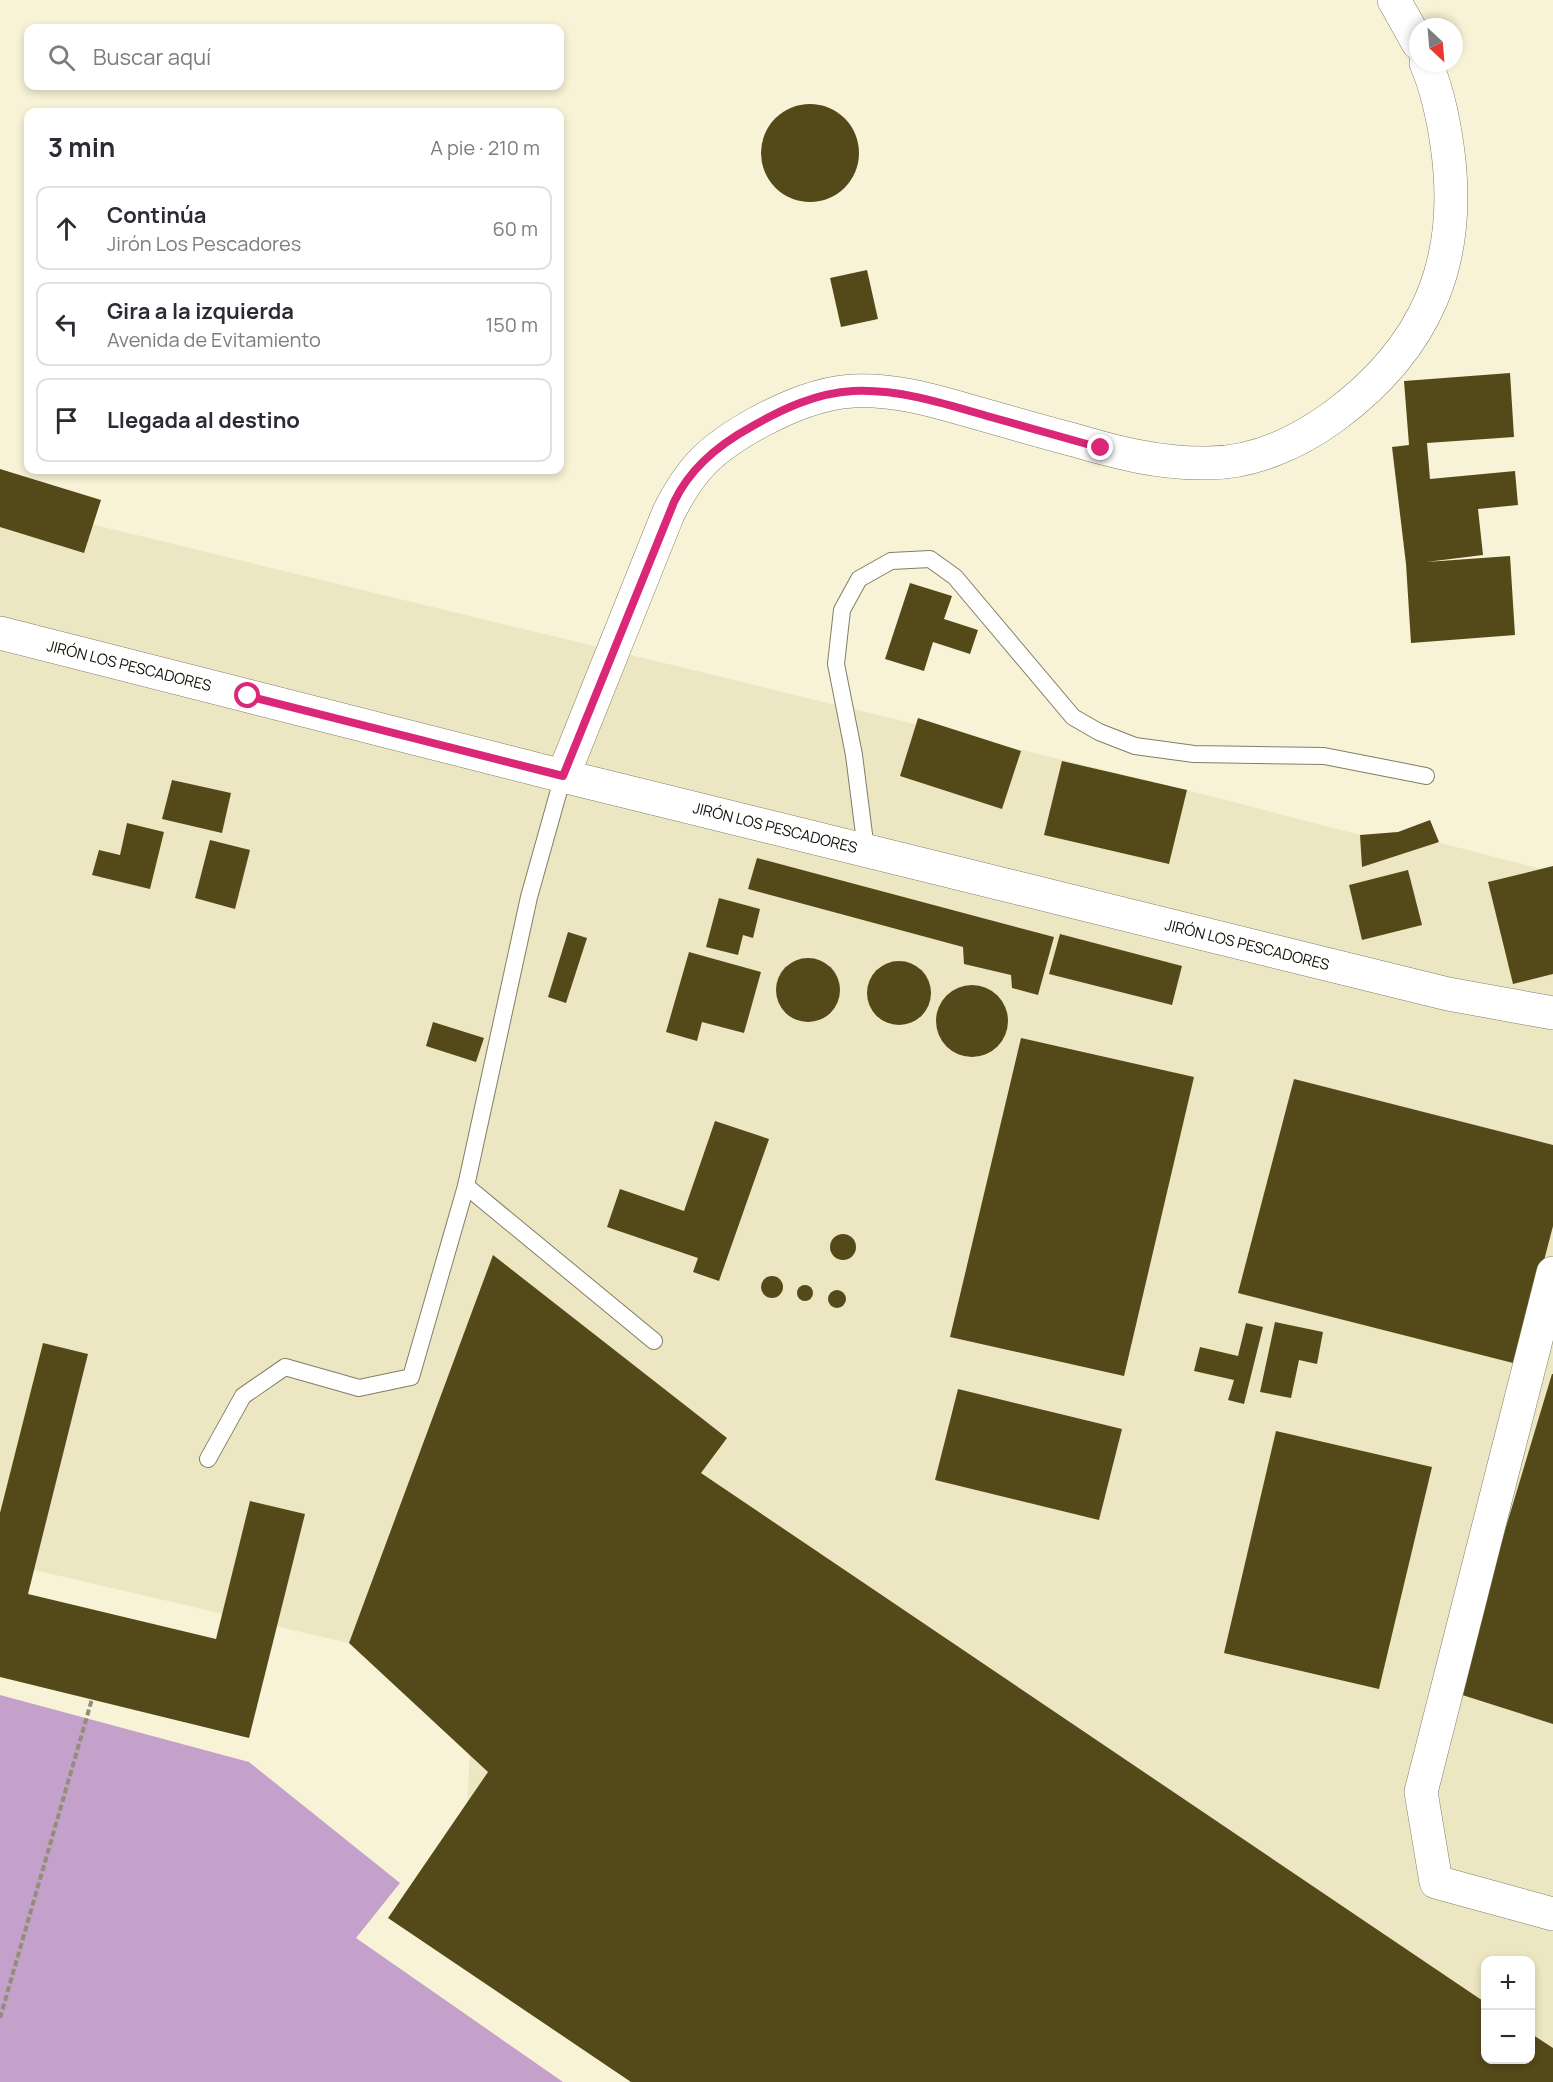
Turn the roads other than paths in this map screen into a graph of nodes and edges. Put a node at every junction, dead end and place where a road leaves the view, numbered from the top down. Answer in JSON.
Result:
{"nodes":[{"id":1,"x":1394,"y":0,"type":"edge"},
{"id":2,"x":1409,"y":27,"type":"edge"},
{"id":3,"x":1430,"y":72,"type":"edge"},
{"id":4,"x":0,"y":633,"type":"edge"},
{"id":5,"x":563,"y":776,"type":"junction"},
{"id":6,"x":1426,"y":776,"type":"dead end"},
{"id":7,"x":866,"y":850,"type":"junction"},
{"id":8,"x":1553,"y":1013,"type":"edge"},
{"id":9,"x":466,"y":1186,"type":"junction"},
{"id":10,"x":1553,"y":1273,"type":"edge"},
{"id":11,"x":654,"y":1341,"type":"dead end"},
{"id":12,"x":208,"y":1459,"type":"dead end"},
{"id":13,"x":1553,"y":1914,"type":"edge"}],
"edges":[{"from":1,"to":2,"type":"street"},
{"from":3,"to":5,"type":"street"},
{"from":4,"to":5,"type":"street","name":"JIRÓN LOS PESCADORES"},
{"from":5,"to":7,"type":"street","name":"JIRÓN LOS PESCADORES"},
{"from":5,"to":9,"type":"lane"},
{"from":6,"to":7,"type":"lane"},
{"from":7,"to":8,"type":"street","name":"JIRÓN LOS PESCADORES"},
{"from":9,"to":11,"type":"lane"},
{"from":9,"to":12,"type":"lane"},
{"from":10,"to":13,"type":"street"}]}
